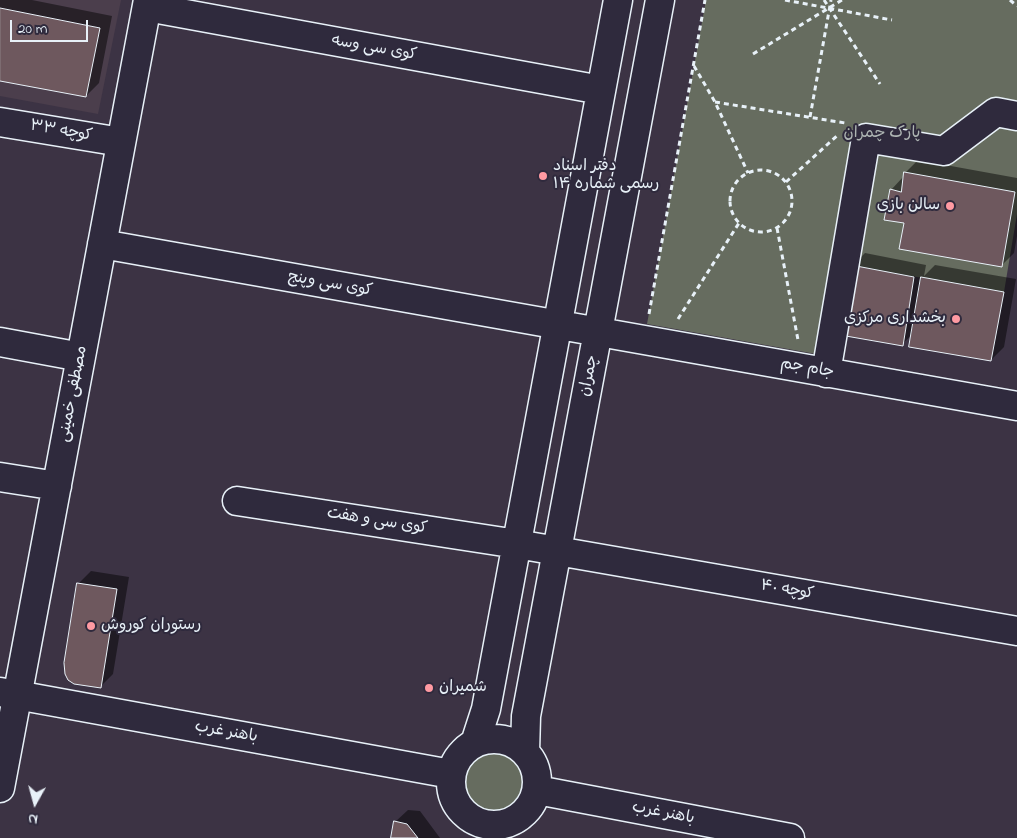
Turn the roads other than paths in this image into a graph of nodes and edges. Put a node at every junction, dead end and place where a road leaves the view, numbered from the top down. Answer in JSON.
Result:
{"nodes":[{"id":1,"x":618,"y":0,"type":"edge"},
{"id":2,"x":660,"y":0,"type":"edge"},
{"id":3,"x":147,"y":3,"type":"edge"},
{"id":4,"x":601,"y":90,"type":"junction"},
{"id":5,"x":1017,"y":116,"type":"edge"},
{"id":6,"x":0,"y":122,"type":"edge"},
{"id":7,"x":121,"y":142,"type":"junction"},
{"id":8,"x":102,"y":244,"type":"junction"},
{"id":9,"x":558,"y":325,"type":"junction"},
{"id":10,"x":598,"y":332,"type":"junction"},
{"id":11,"x":0,"y":342,"type":"edge"},
{"id":12,"x":81,"y":357,"type":"junction"},
{"id":13,"x":828,"y":364,"type":"junction"},
{"id":14,"x":1017,"y":406,"type":"edge"},
{"id":15,"x":0,"y":477,"type":"edge"},
{"id":16,"x":57,"y":486,"type":"junction"},
{"id":17,"x":236,"y":501,"type":"dead end"},
{"id":18,"x":517,"y":544,"type":"junction"},
{"id":19,"x":557,"y":551,"type":"junction"},
{"id":20,"x":1017,"y":631,"type":"edge"},
{"id":21,"x":9,"y":694,"type":"edge"},
{"id":22,"x":475,"y":743,"type":"junction"},
{"id":23,"x":525,"y":752,"type":"junction"},
{"id":24,"x":451,"y":774,"type":"junction"},
{"id":25,"x":0,"y":788,"type":"edge"},
{"id":26,"x":537,"y":790,"type":"junction"},
{"id":27,"x":463,"y":825,"type":"edge"},
{"id":28,"x":510,"y":829,"type":"edge"},
{"id":29,"x":790,"y":838,"type":"edge"}],
"edges":[{"from":1,"to":4,"type":"street"},
{"from":2,"to":10,"type":"street","name":"چمران"},
{"from":3,"to":4,"type":"street","name":"کوی سی وسه"},
{"from":3,"to":7,"type":"street","name":"مصطفی خمینی"},
{"from":4,"to":9,"type":"street"},
{"from":5,"to":13,"type":"street"},
{"from":6,"to":7,"type":"street","name":"کوچه ۳۳"},
{"from":7,"to":8,"type":"street","name":"مصطفی خمینی"},
{"from":8,"to":9,"type":"street","name":"کوی سی وپنج"},
{"from":8,"to":12,"type":"street","name":"مصطفی خمینی"},
{"from":9,"to":10,"type":"street","name":"کوی سی وپنج"},
{"from":9,"to":18,"type":"street"},
{"from":10,"to":13,"type":"street","name":"جام جم"},
{"from":10,"to":19,"type":"street","name":"چمران"},
{"from":11,"to":12,"type":"street"},
{"from":12,"to":16,"type":"street","name":"مصطفی خمینی"},
{"from":13,"to":14,"type":"street","name":"جام جم"},
{"from":15,"to":16,"type":"street"},
{"from":16,"to":21,"type":"street","name":"مصطفی خمینی"},
{"from":17,"to":18,"type":"street","name":"کوی سی و هفت"},
{"from":18,"to":19,"type":"street","name":"کوی سی و هفت"},
{"from":18,"to":22,"type":"street"},
{"from":19,"to":20,"type":"street","name":"کوچه ۴۰"},
{"from":19,"to":23,"type":"street","name":"چمران"},
{"from":21,"to":24,"type":"street","name":"باهنر غرب"},
{"from":21,"to":25,"type":"street","name":"مصطفی خمینی"},
{"from":22,"to":23,"type":"street"},
{"from":22,"to":24,"type":"street"},
{"from":23,"to":26,"type":"street"},
{"from":24,"to":27,"type":"street"},
{"from":26,"to":28,"type":"street"},
{"from":26,"to":29,"type":"street","name":"باهنر غرب"},
{"from":27,"to":28,"type":"street"}]}
